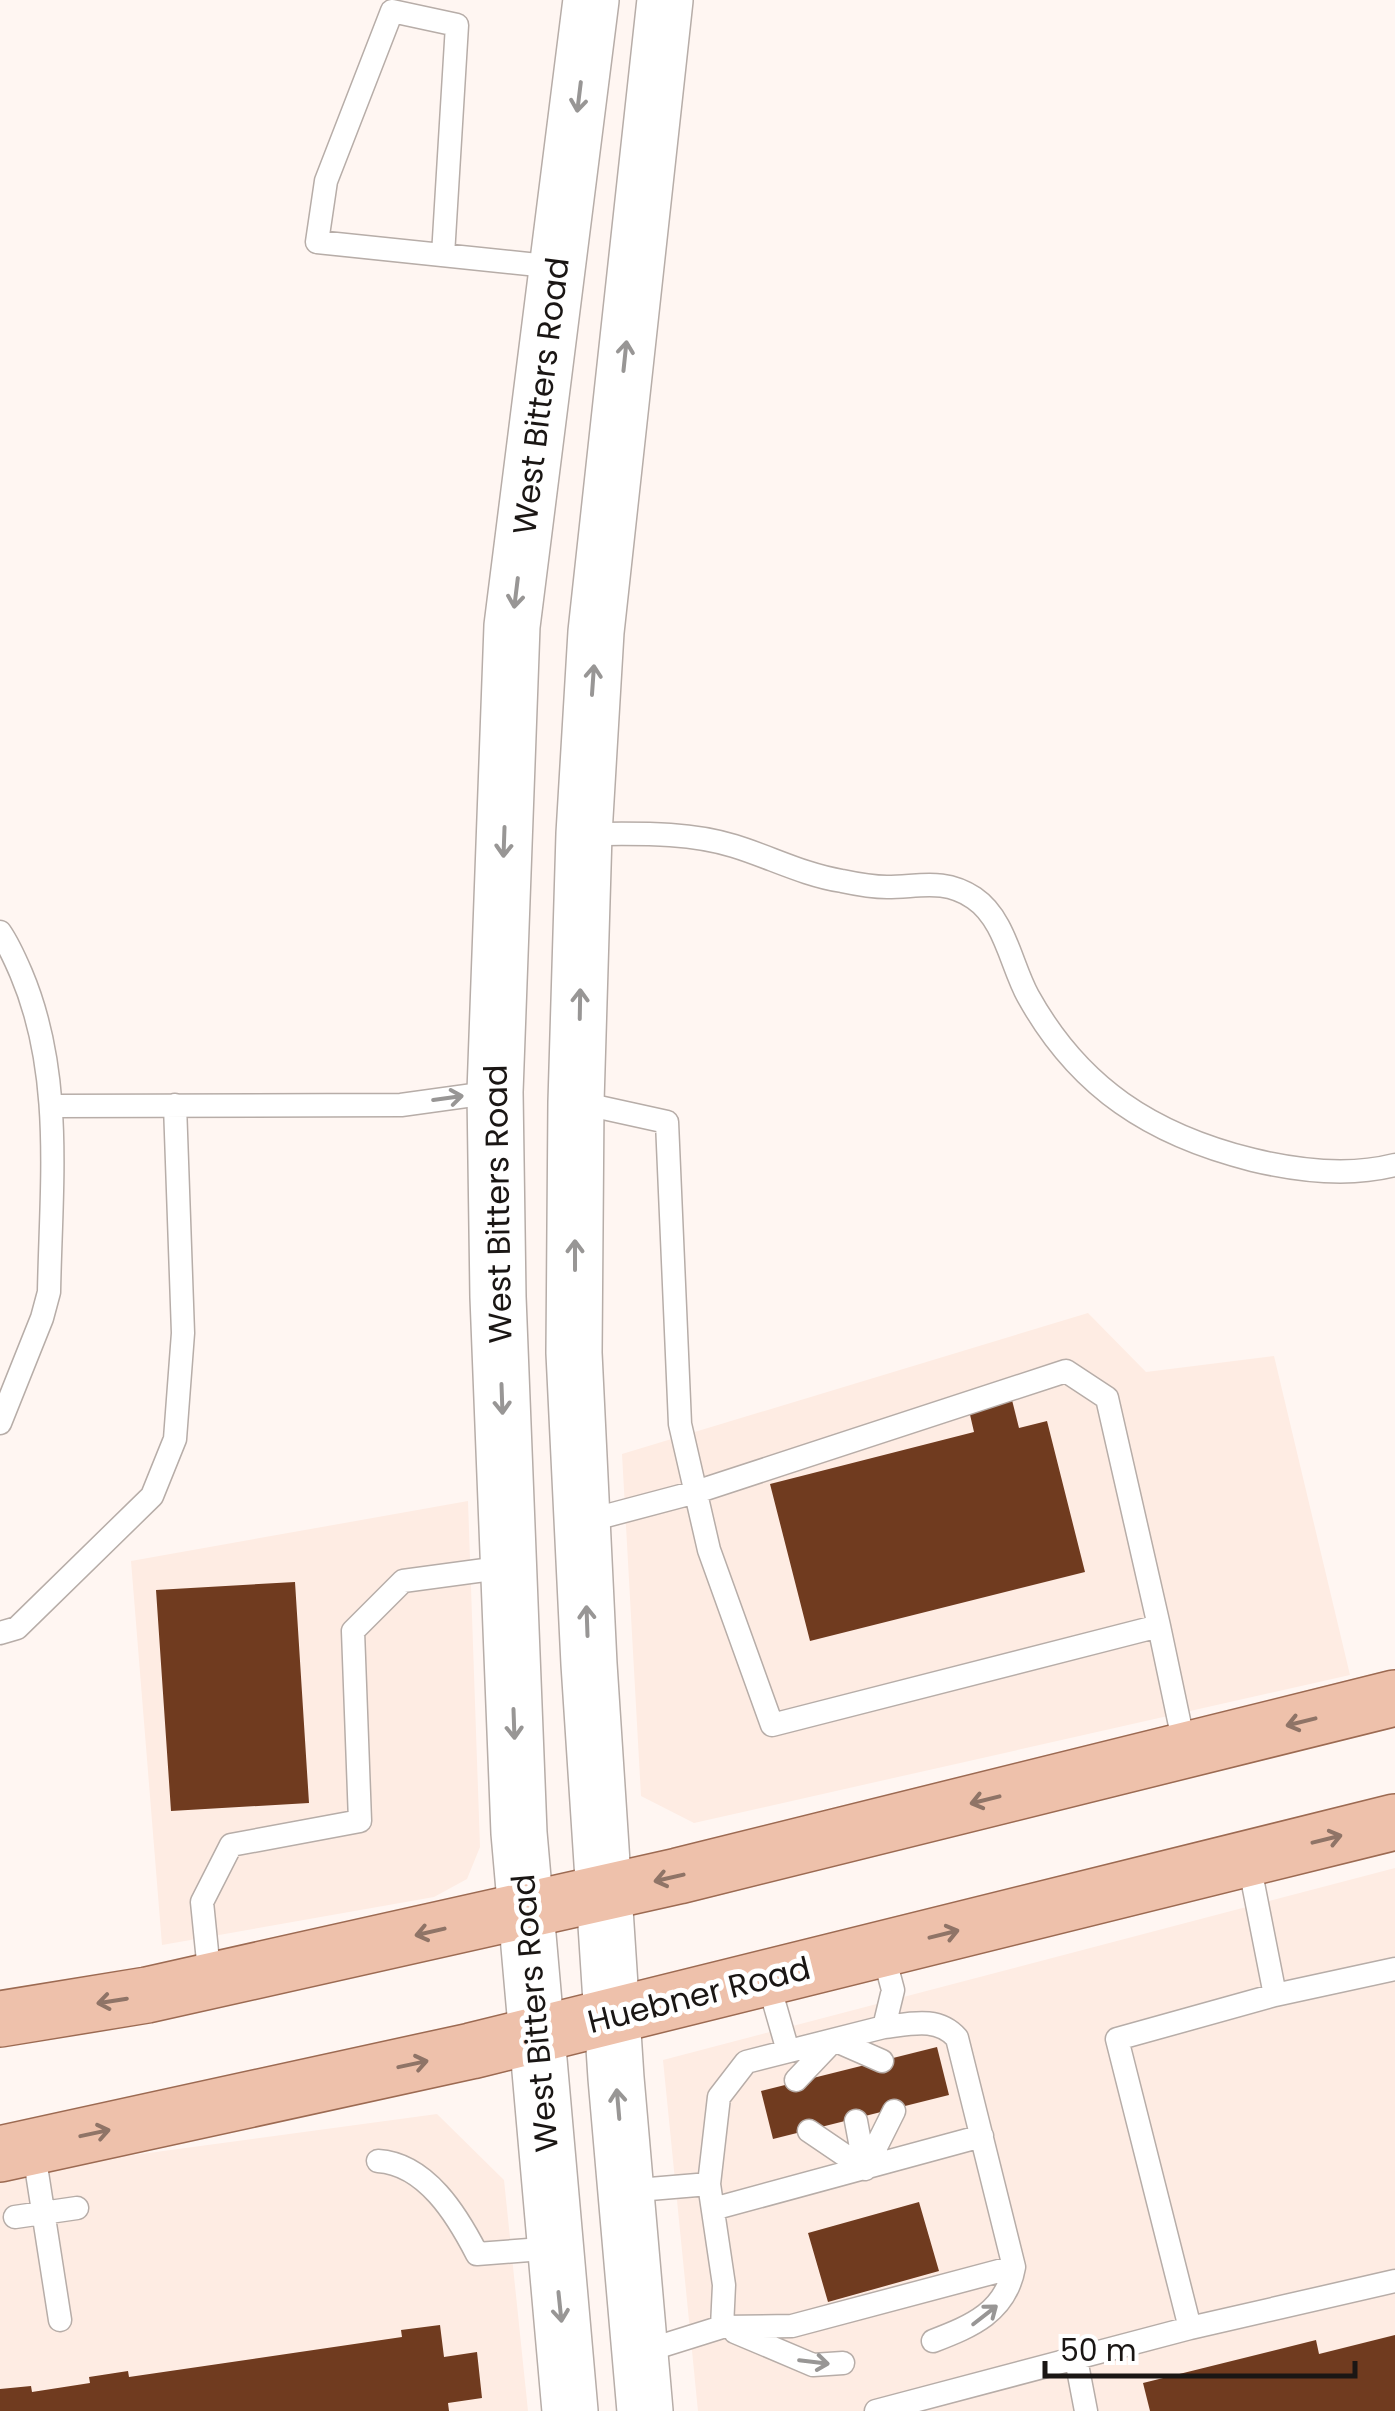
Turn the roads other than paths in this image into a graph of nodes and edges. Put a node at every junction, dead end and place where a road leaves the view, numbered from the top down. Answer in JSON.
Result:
{"nodes":[{"id":1,"x":591,"y":0,"type":"edge"},
{"id":2,"x":665,"y":0,"type":"edge"},
{"id":3,"x":443,"y":255,"type":"junction"},
{"id":4,"x":558,"y":267,"type":"junction"},
{"id":5,"x":584,"y":834,"type":"junction"},
{"id":6,"x":0,"y":932,"type":"edge"},
{"id":7,"x":495,"y":1092,"type":"junction"},
{"id":8,"x":576,"y":1102,"type":"junction"},
{"id":9,"x":175,"y":1105,"type":"junction"},
{"id":10,"x":52,"y":1106,"type":"junction"},
{"id":11,"x":1395,"y":1165,"type":"edge"},
{"id":12,"x":0,"y":1423,"type":"edge"},
{"id":13,"x":696,"y":1492,"type":"junction"},
{"id":14,"x":583,"y":1522,"type":"junction"},
{"id":15,"x":507,"y":1567,"type":"junction"},
{"id":16,"x":1159,"y":1626,"type":"junction"},
{"id":17,"x":0,"y":1634,"type":"edge"},
{"id":18,"x":1395,"y":1698,"type":"edge"},
{"id":19,"x":1186,"y":1752,"type":"junction"},
{"id":20,"x":1395,"y":1822,"type":"edge"},
{"id":21,"x":1248,"y":1858,"type":"junction"},
{"id":22,"x":604,"y":1893,"type":"junction"},
{"id":23,"x":525,"y":1910,"type":"junction"},
{"id":24,"x":882,"y":1950,"type":"junction"},
{"id":25,"x":1395,"y":1969,"type":"edge"},
{"id":26,"x":767,"y":1978,"type":"junction"},
{"id":27,"x":210,"y":1981,"type":"junction"},
{"id":28,"x":1275,"y":1995,"type":"junction"},
{"id":29,"x":612,"y":2016,"type":"junction"},
{"id":30,"x":0,"y":2020,"type":"edge"},
{"id":31,"x":884,"y":2027,"type":"junction"},
{"id":32,"x":536,"y":2035,"type":"junction"},
{"id":33,"x":834,"y":2040,"type":"junction"},
{"id":34,"x":788,"y":2052,"type":"junction"},
{"id":35,"x":882,"y":2060,"type":"dead end"},
{"id":36,"x":842,"y":2068,"type":"dead end"},
{"id":37,"x":796,"y":2080,"type":"dead end"},
{"id":38,"x":894,"y":2111,"type":"dead end"},
{"id":39,"x":856,"y":2121,"type":"dead end"},
{"id":40,"x":809,"y":2131,"type":"dead end"},
{"id":41,"x":982,"y":2136,"type":"junction"},
{"id":42,"x":17,"y":2150,"type":"edge"},
{"id":43,"x":378,"y":2161,"type":"dead end"},
{"id":44,"x":865,"y":2169,"type":"junction"},
{"id":45,"x":708,"y":2184,"type":"junction"},
{"id":46,"x":626,"y":2191,"type":"junction"},
{"id":47,"x":76,"y":2208,"type":"dead end"},
{"id":48,"x":713,"y":2208,"type":"junction"},
{"id":49,"x":43,"y":2212,"type":"junction"},
{"id":50,"x":16,"y":2216,"type":"dead end"},
{"id":51,"x":554,"y":2248,"type":"junction"},
{"id":52,"x":1014,"y":2267,"type":"junction"},
{"id":53,"x":1395,"y":2281,"type":"edge"},
{"id":54,"x":60,"y":2320,"type":"dead end"},
{"id":55,"x":722,"y":2327,"type":"junction"},
{"id":56,"x":1190,"y":2328,"type":"junction"},
{"id":57,"x":933,"y":2341,"type":"dead end"},
{"id":58,"x":639,"y":2353,"type":"junction"},
{"id":59,"x":1076,"y":2358,"type":"junction"},
{"id":60,"x":843,"y":2363,"type":"dead end"},
{"id":61,"x":570,"y":2411,"type":"edge"},
{"id":62,"x":645,"y":2411,"type":"edge"},
{"id":63,"x":876,"y":2411,"type":"edge"},
{"id":64,"x":1086,"y":2411,"type":"edge"}],
"edges":[{"from":1,"to":4,"type":"main road","name":"West Bitters Road","one_way":true},
{"from":5,"to":2,"type":"main road","one_way":true},
{"from":3,"to":3,"type":"lane"},
{"from":3,"to":4,"type":"lane"},
{"from":4,"to":7,"type":"main road","name":"West Bitters Road","one_way":true},
{"from":8,"to":5,"type":"main road","one_way":true},
{"from":5,"to":11,"type":"lane"},
{"from":6,"to":10,"type":"lane"},
{"from":7,"to":8,"type":"main road"},
{"from":9,"to":7,"type":"lane","one_way":true},
{"from":7,"to":15,"type":"main road","name":"West Bitters Road","one_way":true},
{"from":8,"to":13,"type":"lane"},
{"from":14,"to":8,"type":"main road","one_way":true},
{"from":9,"to":10,"type":"lane"},
{"from":9,"to":17,"type":"lane"},
{"from":10,"to":12,"type":"lane"},
{"from":13,"to":14,"type":"lane"},
{"from":13,"to":16,"type":"lane"},
{"from":13,"to":16,"type":"lane"},
{"from":22,"to":14,"type":"main road","one_way":true},
{"from":15,"to":23,"type":"main road","name":"West Bitters Road","one_way":true},
{"from":15,"to":27,"type":"lane"},
{"from":16,"to":19,"type":"lane"},
{"from":18,"to":19,"type":"main road","one_way":true},
{"from":19,"to":22,"type":"main road","one_way":true},
{"from":21,"to":20,"type":"main road","name":"Huebner Road","one_way":true},
{"from":24,"to":21,"type":"main road","name":"Huebner Road","one_way":true},
{"from":21,"to":28,"type":"lane"},
{"from":22,"to":23,"type":"main road"},
{"from":22,"to":29,"type":"main road"},
{"from":23,"to":27,"type":"main road","one_way":true},
{"from":23,"to":32,"type":"main road","name":"West Bitters Road"},
{"from":24,"to":26,"type":"main road","name":"Huebner Road"},
{"from":24,"to":31,"type":"lane"},
{"from":25,"to":28,"type":"lane"},
{"from":26,"to":29,"type":"main road","name":"Huebner Road"},
{"from":26,"to":34,"type":"lane"},
{"from":27,"to":30,"type":"main road","one_way":true},
{"from":28,"to":56,"type":"lane"},
{"from":29,"to":32,"type":"main road","name":"Huebner Road"},
{"from":46,"to":29,"type":"main road","one_way":true},
{"from":31,"to":33,"type":"lane"},
{"from":31,"to":41,"type":"lane"},
{"from":42,"to":32,"type":"main road","name":"Huebner Road","one_way":true},
{"from":32,"to":51,"type":"main road","name":"West Bitters Road"},
{"from":33,"to":34,"type":"lane"},
{"from":33,"to":35,"type":"lane"},
{"from":33,"to":36,"type":"lane"},
{"from":33,"to":37,"type":"lane"},
{"from":34,"to":45,"type":"lane"},
{"from":38,"to":44,"type":"lane"},
{"from":39,"to":44,"type":"lane"},
{"from":40,"to":44,"type":"lane"},
{"from":41,"to":44,"type":"lane"},
{"from":41,"to":52,"type":"lane"},
{"from":42,"to":49,"type":"lane"},
{"from":43,"to":51,"type":"lane"},
{"from":44,"to":48,"type":"lane"},
{"from":45,"to":46,"type":"lane"},
{"from":45,"to":48,"type":"lane"},
{"from":46,"to":58,"type":"main road"},
{"from":47,"to":49,"type":"lane"},
{"from":48,"to":55,"type":"lane"},
{"from":49,"to":50,"type":"lane"},
{"from":49,"to":54,"type":"lane"},
{"from":51,"to":61,"type":"main road","name":"West Bitters Road","one_way":true},
{"from":52,"to":55,"type":"lane"},
{"from":57,"to":52,"type":"lane","one_way":true},
{"from":53,"to":56,"type":"lane"},
{"from":55,"to":58,"type":"lane"},
{"from":55,"to":60,"type":"lane","one_way":true},
{"from":56,"to":59,"type":"lane"},
{"from":58,"to":62,"type":"main road"},
{"from":59,"to":63,"type":"lane"},
{"from":59,"to":64,"type":"lane"}]}
